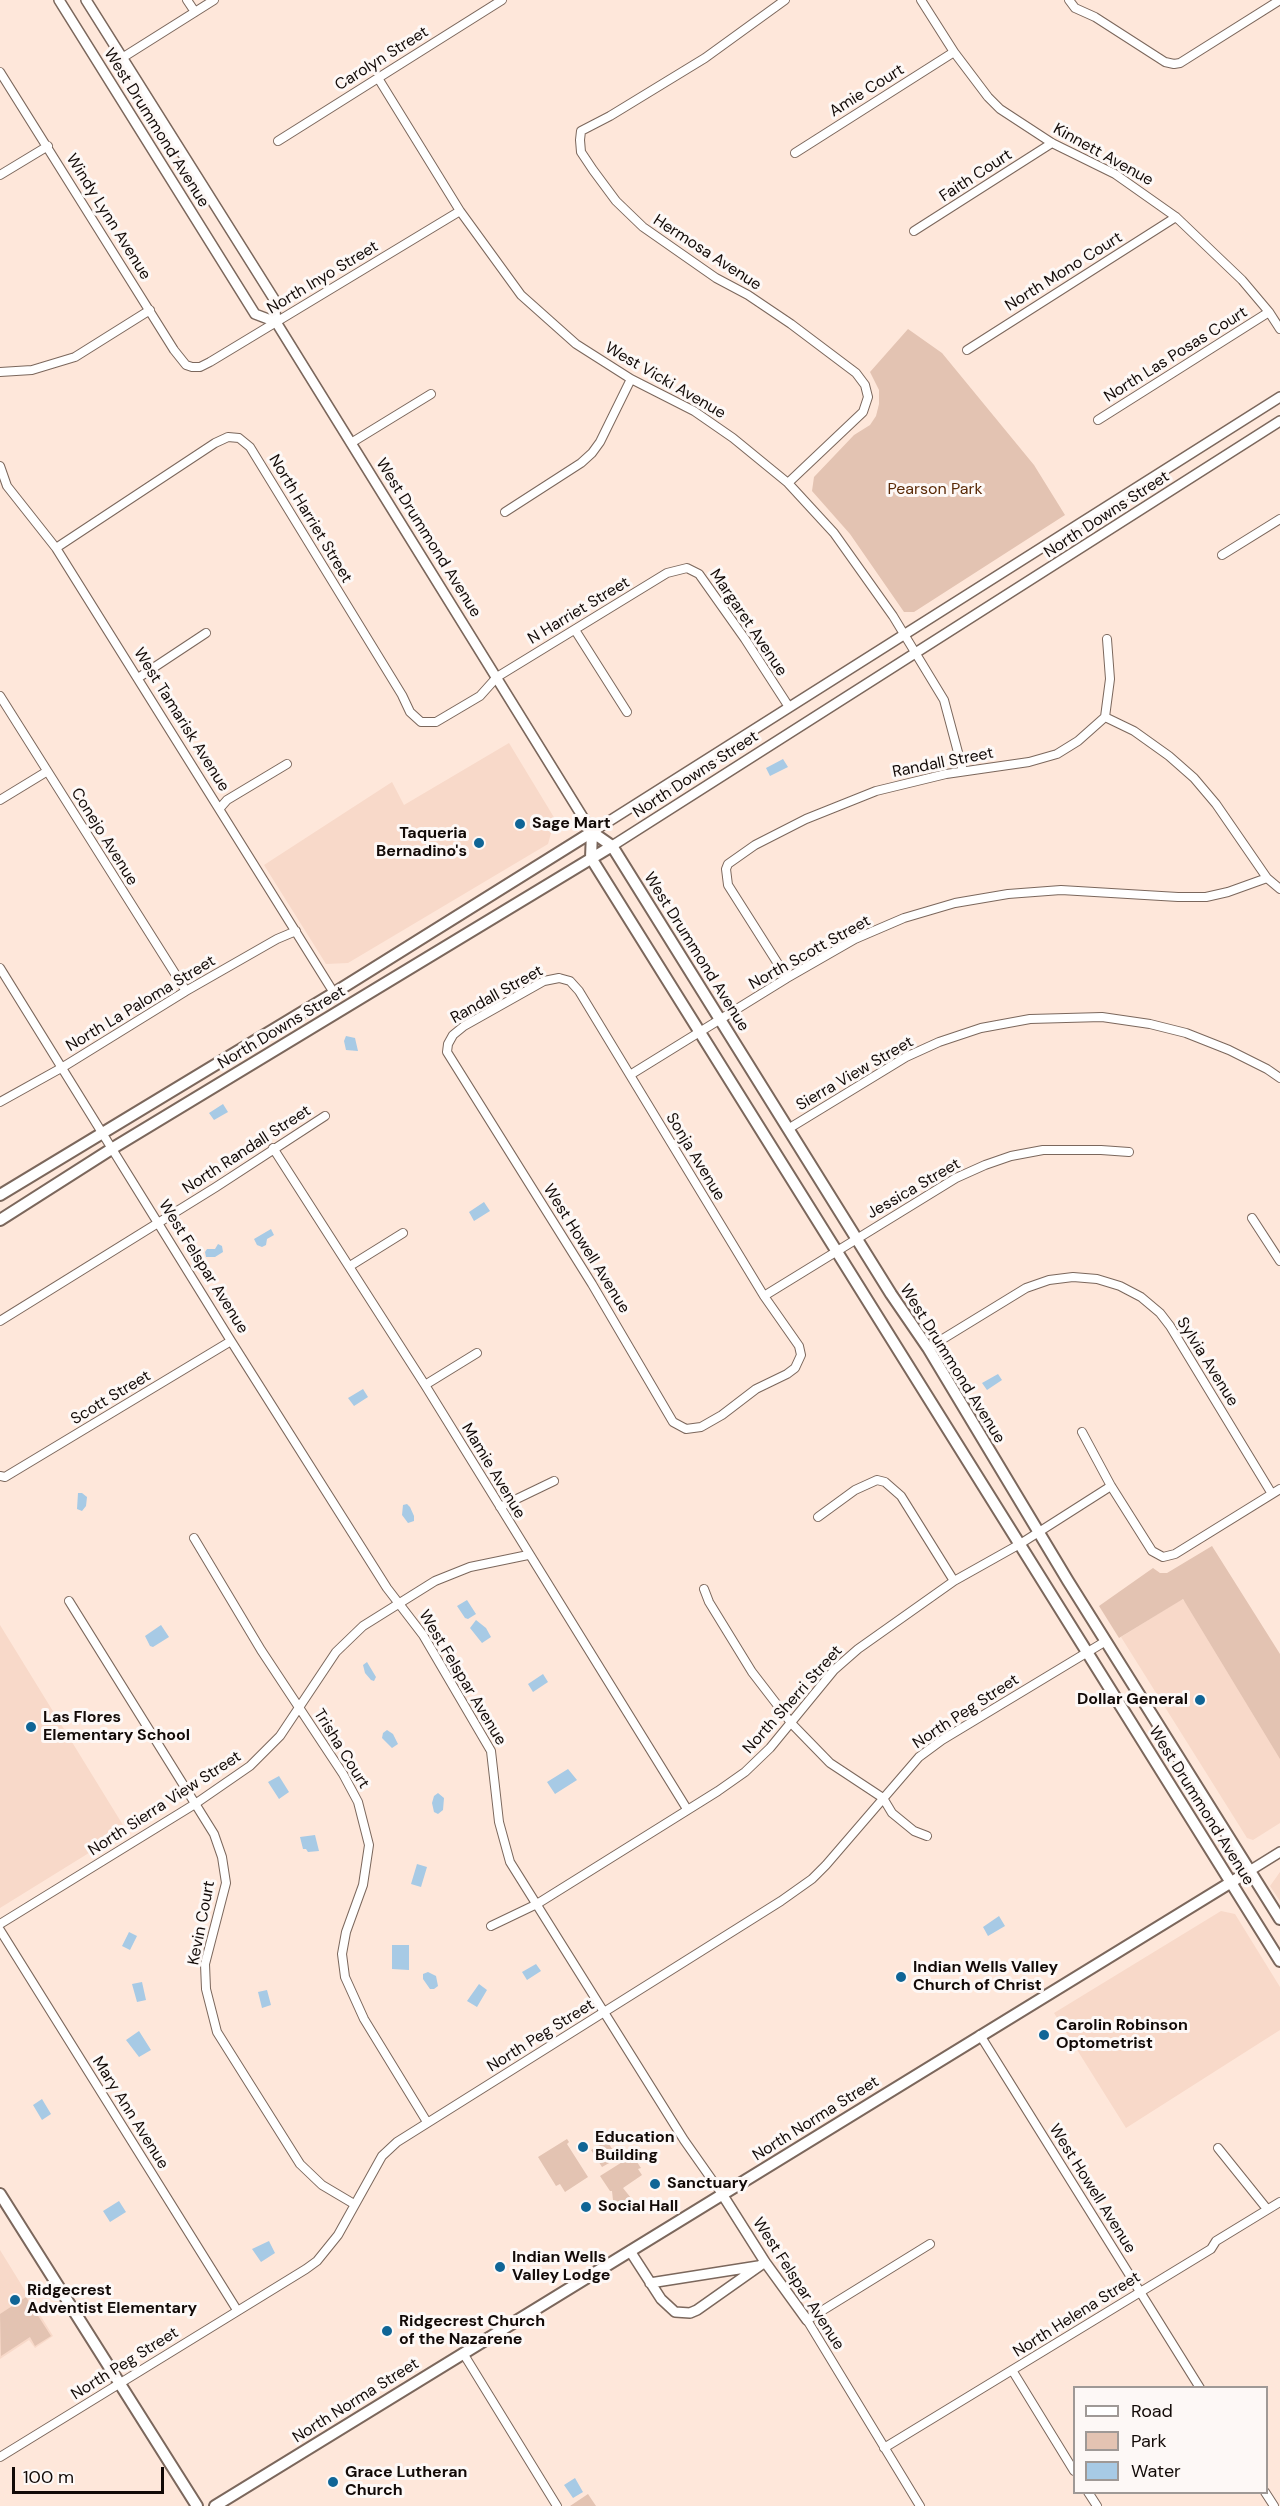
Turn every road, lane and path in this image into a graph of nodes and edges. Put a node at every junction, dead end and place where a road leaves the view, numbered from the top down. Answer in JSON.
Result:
{"nodes":[{"id":1,"x":59,"y":0,"type":"edge"},
{"id":2,"x":86,"y":0,"type":"edge"},
{"id":3,"x":187,"y":0,"type":"edge"},
{"id":4,"x":214,"y":0,"type":"edge"},
{"id":5,"x":502,"y":0,"type":"edge"},
{"id":6,"x":785,"y":0,"type":"edge"},
{"id":7,"x":921,"y":0,"type":"edge"},
{"id":8,"x":1069,"y":0,"type":"edge"},
{"id":9,"x":1280,"y":0,"type":"edge"},
{"id":10,"x":195,"y":12,"type":"junction"},
{"id":11,"x":954,"y":52,"type":"junction"},
{"id":12,"x":122,"y":58,"type":"junction"},
{"id":13,"x":0,"y":72,"type":"edge"},
{"id":14,"x":378,"y":78,"type":"junction"},
{"id":15,"x":278,"y":141,"type":"dead end"},
{"id":16,"x":1052,"y":142,"type":"junction"},
{"id":17,"x":48,"y":146,"type":"junction"},
{"id":18,"x":795,"y":153,"type":"dead end"},
{"id":19,"x":0,"y":175,"type":"edge"},
{"id":20,"x":460,"y":211,"type":"junction"},
{"id":21,"x":1176,"y":217,"type":"junction"},
{"id":22,"x":914,"y":231,"type":"dead end"},
{"id":23,"x":150,"y":310,"type":"junction"},
{"id":24,"x":1269,"y":312,"type":"junction"},
{"id":25,"x":276,"y":322,"type":"junction"},
{"id":26,"x":1280,"y":329,"type":"edge"},
{"id":27,"x":967,"y":350,"type":"dead end"},
{"id":28,"x":200,"y":367,"type":"joint"},
{"id":29,"x":0,"y":372,"type":"edge"},
{"id":30,"x":631,"y":379,"type":"junction"},
{"id":31,"x":431,"y":394,"type":"dead end"},
{"id":32,"x":1280,"y":397,"type":"edge"},
{"id":33,"x":1098,"y":420,"type":"dead end"},
{"id":34,"x":1280,"y":421,"type":"edge"},
{"id":35,"x":351,"y":443,"type":"junction"},
{"id":36,"x":0,"y":466,"type":"edge"},
{"id":37,"x":788,"y":483,"type":"junction"},
{"id":38,"x":4,"y":488,"type":"edge"},
{"id":39,"x":505,"y":512,"type":"dead end"},
{"id":40,"x":1280,"y":519,"type":"edge"},
{"id":41,"x":56,"y":548,"type":"junction"},
{"id":42,"x":1222,"y":555,"type":"dead end"},
{"id":43,"x":675,"y":570,"type":"joint"},
{"id":44,"x":575,"y":630,"type":"junction"},
{"id":45,"x":206,"y":633,"type":"dead end"},
{"id":46,"x":905,"y":634,"type":"junction"},
{"id":47,"x":1107,"y":639,"type":"dead end"},
{"id":48,"x":916,"y":652,"type":"junction"},
{"id":49,"x":497,"y":677,"type":"junction"},
{"id":50,"x":138,"y":678,"type":"junction"},
{"id":51,"x":0,"y":696,"type":"edge"},
{"id":52,"x":789,"y":707,"type":"junction"},
{"id":53,"x":627,"y":712,"type":"dead end"},
{"id":54,"x":1105,"y":717,"type":"junction"},
{"id":55,"x":287,"y":764,"type":"dead end"},
{"id":56,"x":963,"y":771,"type":"junction"},
{"id":57,"x":46,"y":772,"type":"junction"},
{"id":58,"x":0,"y":800,"type":"edge"},
{"id":59,"x":220,"y":808,"type":"junction"},
{"id":60,"x":592,"y":832,"type":"junction"},
{"id":61,"x":612,"y":846,"type":"junction"},
{"id":62,"x":591,"y":858,"type":"junction"},
{"id":63,"x":1267,"y":878,"type":"junction"},
{"id":64,"x":1280,"y":889,"type":"edge"},
{"id":65,"x":296,"y":931,"type":"junction"},
{"id":66,"x":0,"y":969,"type":"edge"},
{"id":67,"x":787,"y":978,"type":"junction"},
{"id":68,"x":564,"y":979,"type":"joint"},
{"id":69,"x":186,"y":991,"type":"junction"},
{"id":70,"x":334,"y":993,"type":"junction"},
{"id":71,"x":720,"y":1020,"type":"junction"},
{"id":72,"x":701,"y":1032,"type":"junction"},
{"id":73,"x":63,"y":1067,"type":"junction"},
{"id":74,"x":461,"y":1076,"type":"joint"},
{"id":75,"x":630,"y":1076,"type":"junction"},
{"id":76,"x":1280,"y":1078,"type":"edge"},
{"id":77,"x":0,"y":1102,"type":"edge"},
{"id":78,"x":325,"y":1116,"type":"dead end"},
{"id":79,"x":788,"y":1128,"type":"junction"},
{"id":80,"x":103,"y":1133,"type":"junction"},
{"id":81,"x":113,"y":1148,"type":"junction"},
{"id":82,"x":273,"y":1148,"type":"junction"},
{"id":83,"x":1129,"y":1152,"type":"dead end"},
{"id":84,"x":0,"y":1195,"type":"edge"},
{"id":85,"x":1252,"y":1218,"type":"dead end"},
{"id":86,"x":0,"y":1220,"type":"edge"},
{"id":87,"x":158,"y":1222,"type":"junction"},
{"id":88,"x":403,"y":1233,"type":"dead end"},
{"id":89,"x":856,"y":1238,"type":"junction"},
{"id":90,"x":837,"y":1250,"type":"junction"},
{"id":91,"x":1280,"y":1261,"type":"edge"},
{"id":92,"x":350,"y":1266,"type":"junction"},
{"id":93,"x":764,"y":1296,"type":"junction"},
{"id":94,"x":0,"y":1321,"type":"edge"},
{"id":95,"x":231,"y":1341,"type":"junction"},
{"id":96,"x":928,"y":1348,"type":"junction"},
{"id":97,"x":800,"y":1351,"type":"joint"},
{"id":98,"x":477,"y":1353,"type":"dead end"},
{"id":99,"x":424,"y":1385,"type":"junction"},
{"id":100,"x":1082,"y":1432,"type":"dead end"},
{"id":101,"x":3,"y":1477,"type":"edge"},
{"id":102,"x":554,"y":1481,"type":"dead end"},
{"id":103,"x":1111,"y":1486,"type":"junction"},
{"id":104,"x":1280,"y":1490,"type":"edge"},
{"id":105,"x":1272,"y":1494,"type":"junction"},
{"id":106,"x":500,"y":1507,"type":"junction"},
{"id":107,"x":818,"y":1517,"type":"dead end"},
{"id":108,"x":1038,"y":1531,"type":"junction"},
{"id":109,"x":194,"y":1538,"type":"dead end"},
{"id":110,"x":1020,"y":1544,"type":"junction"},
{"id":111,"x":528,"y":1555,"type":"junction"},
{"id":112,"x":954,"y":1581,"type":"junction"},
{"id":113,"x":704,"y":1589,"type":"dead end"},
{"id":114,"x":69,"y":1601,"type":"dead end"},
{"id":115,"x":397,"y":1603,"type":"junction"},
{"id":116,"x":1106,"y":1641,"type":"junction"},
{"id":117,"x":1088,"y":1652,"type":"junction"},
{"id":118,"x":300,"y":1709,"type":"junction"},
{"id":119,"x":792,"y":1724,"type":"junction"},
{"id":120,"x":883,"y":1798,"type":"junction"},
{"id":121,"x":195,"y":1804,"type":"junction"},
{"id":122,"x":687,"y":1809,"type":"junction"},
{"id":123,"x":927,"y":1836,"type":"dead end"},
{"id":124,"x":1280,"y":1852,"type":"edge"},
{"id":125,"x":1251,"y":1870,"type":"junction"},
{"id":126,"x":1231,"y":1882,"type":"junction"},
{"id":127,"x":537,"y":1904,"type":"junction"},
{"id":128,"x":1280,"y":1919,"type":"edge"},
{"id":129,"x":0,"y":1924,"type":"edge"},
{"id":130,"x":491,"y":1926,"type":"dead end"},
{"id":131,"x":0,"y":1930,"type":"edge"},
{"id":132,"x":1280,"y":1962,"type":"edge"},
{"id":133,"x":605,"y":2012,"type":"junction"},
{"id":134,"x":980,"y":2035,"type":"junction"},
{"id":135,"x":427,"y":2122,"type":"junction"},
{"id":136,"x":1218,"y":2148,"type":"dead end"},
{"id":137,"x":0,"y":2194,"type":"edge"},
{"id":138,"x":722,"y":2194,"type":"junction"},
{"id":139,"x":1280,"y":2202,"type":"edge"},
{"id":140,"x":354,"y":2204,"type":"junction"},
{"id":141,"x":1267,"y":2209,"type":"junction"},
{"id":142,"x":930,"y":2244,"type":"dead end"},
{"id":143,"x":630,"y":2251,"type":"junction"},
{"id":144,"x":762,"y":2264,"type":"junction"},
{"id":145,"x":650,"y":2283,"type":"junction"},
{"id":146,"x":1140,"y":2292,"type":"junction"},
{"id":147,"x":237,"y":2310,"type":"junction"},
{"id":148,"x":807,"y":2320,"type":"junction"},
{"id":149,"x":463,"y":2353,"type":"junction"},
{"id":150,"x":1012,"y":2370,"type":"junction"},
{"id":151,"x":120,"y":2384,"type":"junction"},
{"id":152,"x":1199,"y":2386,"type":"edge"},
{"id":153,"x":884,"y":2448,"type":"junction"},
{"id":154,"x":0,"y":2457,"type":"edge"},
{"id":155,"x":1073,"y":2469,"type":"edge"},
{"id":156,"x":197,"y":2506,"type":"edge"},
{"id":157,"x":215,"y":2506,"type":"edge"},
{"id":158,"x":557,"y":2506,"type":"edge"},
{"id":159,"x":920,"y":2506,"type":"edge"}],
"edges":[{"from":1,"to":25,"type":"street","name":"West Drummond Avenue"},
{"from":2,"to":12,"type":"street","name":"West Drummond Avenue"},
{"from":3,"to":10,"type":"street"},
{"from":4,"to":10,"type":"street"},
{"from":5,"to":14,"type":"street","name":"Carolyn Street"},
{"from":6,"to":37,"type":"street","name":"Hermosa Avenue"},
{"from":7,"to":11,"type":"street","name":"Kinnett Avenue"},
{"from":8,"to":9,"type":"street"},
{"from":10,"to":12,"type":"street"},
{"from":11,"to":16,"type":"street","name":"Kinnett Avenue"},
{"from":11,"to":18,"type":"street","name":"Amie Court"},
{"from":12,"to":25,"type":"street","name":"West Drummond Avenue"},
{"from":13,"to":17,"type":"street","name":"Windy Lynn Avenue"},
{"from":14,"to":15,"type":"street","name":"Carolyn Street"},
{"from":14,"to":20,"type":"street","name":"West Vicki Avenue"},
{"from":16,"to":21,"type":"street","name":"Kinnett Avenue"},
{"from":16,"to":22,"type":"street","name":"Faith Court"},
{"from":17,"to":19,"type":"street"},
{"from":17,"to":23,"type":"street","name":"Windy Lynn Avenue"},
{"from":20,"to":25,"type":"street","name":"North Inyo Street"},
{"from":20,"to":30,"type":"street","name":"West Vicki Avenue"},
{"from":21,"to":24,"type":"street","name":"Kinnett Avenue"},
{"from":21,"to":27,"type":"street","name":"North Mono Court"},
{"from":23,"to":28,"type":"street","name":"Windy Lynn Avenue"},
{"from":23,"to":29,"type":"street"},
{"from":24,"to":26,"type":"street","name":"Kinnett Avenue"},
{"from":24,"to":33,"type":"street","name":"North Las Posas Court"},
{"from":25,"to":28,"type":"street","name":"North Inyo Street"},
{"from":25,"to":35,"type":"street","name":"West Drummond Avenue"},
{"from":30,"to":37,"type":"street","name":"West Vicki Avenue"},
{"from":30,"to":39,"type":"street"},
{"from":31,"to":35,"type":"street"},
{"from":32,"to":46,"type":"street","name":"North Downs Street"},
{"from":34,"to":48,"type":"street","name":"North Downs Street"},
{"from":35,"to":49,"type":"street","name":"West Drummond Avenue"},
{"from":36,"to":38,"type":"street","name":"West Tamarisk Avenue"},
{"from":37,"to":46,"type":"street","name":"West Vicki Avenue"},
{"from":38,"to":41,"type":"street","name":"West Tamarisk Avenue"},
{"from":40,"to":42,"type":"street"},
{"from":41,"to":49,"type":"street","name":"North Harriet Street"},
{"from":41,"to":50,"type":"street","name":"West Tamarisk Avenue"},
{"from":43,"to":44,"type":"street","name":"N Harriet Street"},
{"from":43,"to":52,"type":"street","name":"Margaret Avenue"},
{"from":44,"to":49,"type":"street","name":"N Harriet Street"},
{"from":44,"to":53,"type":"street"},
{"from":45,"to":50,"type":"street"},
{"from":46,"to":48,"type":"street","name":"West Vicki Avenue"},
{"from":46,"to":52,"type":"street","name":"North Downs Street"},
{"from":47,"to":54,"type":"street"},
{"from":48,"to":56,"type":"street","name":"West Vicki Avenue"},
{"from":48,"to":61,"type":"street","name":"North Downs Street"},
{"from":49,"to":60,"type":"street","name":"West Drummond Avenue"},
{"from":50,"to":59,"type":"street","name":"West Tamarisk Avenue"},
{"from":51,"to":57,"type":"street","name":"Conejo Avenue"},
{"from":52,"to":60,"type":"street","name":"North Downs Street"},
{"from":54,"to":56,"type":"street","name":"Randall Street"},
{"from":54,"to":63,"type":"street"},
{"from":55,"to":59,"type":"street"},
{"from":56,"to":67,"type":"street","name":"Randall Street"},
{"from":57,"to":58,"type":"street"},
{"from":57,"to":69,"type":"street","name":"Conejo Avenue"},
{"from":59,"to":65,"type":"street","name":"West Tamarisk Avenue"},
{"from":60,"to":61,"type":"main road","name":"West Drummond Avenue"},
{"from":60,"to":62,"type":"main road"},
{"from":60,"to":70,"type":"main road","name":"North Downs Street"},
{"from":61,"to":62,"type":"main road","name":"North Downs Street"},
{"from":61,"to":71,"type":"main road","name":"West Drummond Avenue"},
{"from":62,"to":72,"type":"main road"},
{"from":62,"to":81,"type":"main road","name":"North Downs Street"},
{"from":63,"to":64,"type":"street"},
{"from":63,"to":67,"type":"street","name":"North Scott Street"},
{"from":65,"to":69,"type":"street","name":"North La Paloma Street"},
{"from":65,"to":70,"type":"street","name":"West Tamarisk Avenue"},
{"from":66,"to":73,"type":"street","name":"West Felspar Avenue"},
{"from":67,"to":71,"type":"street","name":"North Scott Street"},
{"from":68,"to":74,"type":"street","name":"Randall Street"},
{"from":68,"to":75,"type":"street","name":"Sonja Avenue"},
{"from":69,"to":73,"type":"street","name":"North La Paloma Street"},
{"from":70,"to":80,"type":"main road","name":"North Downs Street"},
{"from":71,"to":72,"type":"street","name":"North Scott Street"},
{"from":71,"to":79,"type":"main road","name":"West Drummond Avenue"},
{"from":72,"to":75,"type":"street","name":"North Scott Street"},
{"from":72,"to":90,"type":"main road"},
{"from":73,"to":77,"type":"street","name":"North La Paloma Street"},
{"from":73,"to":80,"type":"street","name":"West Felspar Avenue"},
{"from":74,"to":97,"type":"street","name":"West Howell Avenue"},
{"from":75,"to":93,"type":"street","name":"Sonja Avenue"},
{"from":76,"to":79,"type":"street","name":"Sierra View Street"},
{"from":78,"to":82,"type":"street","name":"North Randall Street"},
{"from":79,"to":89,"type":"main road","name":"West Drummond Avenue"},
{"from":80,"to":81,"type":"street","name":"West Felspar Avenue"},
{"from":80,"to":84,"type":"main road","name":"North Downs Street"},
{"from":81,"to":86,"type":"main road","name":"North Downs Street"},
{"from":81,"to":87,"type":"street","name":"West Felspar Avenue"},
{"from":82,"to":87,"type":"street","name":"North Randall Street"},
{"from":82,"to":92,"type":"street","name":"Mamie Avenue"},
{"from":83,"to":89,"type":"street","name":"Jessica Street"},
{"from":85,"to":91,"type":"street"},
{"from":87,"to":94,"type":"street","name":"North Randall Street"},
{"from":87,"to":95,"type":"street","name":"West Felspar Avenue"},
{"from":88,"to":92,"type":"street"},
{"from":89,"to":90,"type":"street","name":"Jessica Street"},
{"from":89,"to":96,"type":"main road","name":"West Drummond Avenue"},
{"from":90,"to":93,"type":"street","name":"Jessica Street"},
{"from":90,"to":110,"type":"main road","name":"West Drummond Avenue"},
{"from":92,"to":99,"type":"street","name":"Mamie Avenue"},
{"from":93,"to":97,"type":"street","name":"Sonja Avenue"},
{"from":95,"to":101,"type":"street","name":"Scott Street"},
{"from":95,"to":115,"type":"street","name":"West Felspar Avenue"},
{"from":96,"to":105,"type":"street","name":"Sylvia Avenue"},
{"from":96,"to":108,"type":"main road","name":"West Drummond Avenue"},
{"from":98,"to":99,"type":"street"},
{"from":99,"to":106,"type":"street","name":"Mamie Avenue"},
{"from":100,"to":103,"type":"street"},
{"from":102,"to":106,"type":"street"},
{"from":103,"to":105,"type":"street"},
{"from":103,"to":108,"type":"street","name":"North Sherri Street"},
{"from":104,"to":105,"type":"street"},
{"from":106,"to":111,"type":"street","name":"Mamie Avenue"},
{"from":107,"to":112,"type":"street"},
{"from":108,"to":110,"type":"street","name":"North Sherri Street"},
{"from":108,"to":116,"type":"main road","name":"West Drummond Avenue"},
{"from":109,"to":118,"type":"street","name":"Trisha Court"},
{"from":110,"to":112,"type":"street","name":"North Sherri Street"},
{"from":110,"to":117,"type":"main road","name":"West Drummond Avenue"},
{"from":111,"to":115,"type":"street","name":"North Sierra View Street"},
{"from":111,"to":122,"type":"street","name":"Mamie Avenue"},
{"from":112,"to":119,"type":"street","name":"North Sherri Street"},
{"from":113,"to":119,"type":"street"},
{"from":114,"to":121,"type":"street","name":"Kevin Court"},
{"from":115,"to":118,"type":"street","name":"North Sierra View Street"},
{"from":115,"to":127,"type":"street","name":"West Felspar Avenue"},
{"from":116,"to":117,"type":"street","name":"North Peg Street"},
{"from":116,"to":125,"type":"main road","name":"West Drummond Avenue"},
{"from":117,"to":120,"type":"street","name":"North Peg Street"},
{"from":117,"to":126,"type":"main road","name":"West Drummond Avenue"},
{"from":118,"to":121,"type":"street","name":"North Sierra View Street"},
{"from":118,"to":135,"type":"street","name":"Trisha Court"},
{"from":119,"to":120,"type":"street"},
{"from":119,"to":122,"type":"street","name":"North Sherri Street"},
{"from":120,"to":123,"type":"street"},
{"from":120,"to":133,"type":"street","name":"North Peg Street"},
{"from":121,"to":129,"type":"street","name":"North Sierra View Street"},
{"from":121,"to":140,"type":"street","name":"Kevin Court"},
{"from":122,"to":127,"type":"street","name":"North Sherri Street"},
{"from":124,"to":125,"type":"street","name":"North Norma Street"},
{"from":125,"to":126,"type":"main road","name":"North Norma Street"},
{"from":125,"to":128,"type":"main road","name":"West Drummond Avenue"},
{"from":126,"to":132,"type":"main road","name":"West Drummond Avenue"},
{"from":126,"to":134,"type":"main road","name":"North Norma Street"},
{"from":127,"to":130,"type":"street","name":"North Sherri Street"},
{"from":127,"to":133,"type":"street","name":"West Felspar Avenue"},
{"from":131,"to":147,"type":"street","name":"Mary Ann Avenue"},
{"from":133,"to":135,"type":"street","name":"North Peg Street"},
{"from":133,"to":138,"type":"street","name":"West Felspar Avenue"},
{"from":134,"to":138,"type":"main road","name":"North Norma Street"},
{"from":134,"to":146,"type":"street","name":"West Howell Avenue"},
{"from":135,"to":140,"type":"street","name":"North Peg Street"},
{"from":136,"to":141,"type":"street"},
{"from":137,"to":151,"type":"main road"},
{"from":138,"to":143,"type":"main road","name":"North Norma Street"},
{"from":138,"to":144,"type":"street","name":"West Felspar Avenue"},
{"from":139,"to":141,"type":"street","name":"North Helena Street"},
{"from":140,"to":147,"type":"street","name":"North Peg Street"},
{"from":141,"to":146,"type":"street","name":"North Helena Street"},
{"from":142,"to":148,"type":"street"},
{"from":143,"to":145,"type":"street"},
{"from":143,"to":149,"type":"main road","name":"North Norma Street"},
{"from":144,"to":145,"type":"street"},
{"from":144,"to":145,"type":"street"},
{"from":144,"to":148,"type":"street","name":"West Felspar Avenue"},
{"from":146,"to":150,"type":"street","name":"North Helena Street"},
{"from":146,"to":152,"type":"street","name":"West Howell Avenue"},
{"from":147,"to":151,"type":"street","name":"North Peg Street"},
{"from":148,"to":153,"type":"street","name":"West Felspar Avenue"},
{"from":149,"to":157,"type":"main road","name":"North Norma Street"},
{"from":149,"to":158,"type":"street"},
{"from":150,"to":153,"type":"street","name":"North Helena Street"},
{"from":150,"to":155,"type":"street"},
{"from":151,"to":154,"type":"street","name":"North Peg Street"},
{"from":151,"to":156,"type":"main road"},
{"from":153,"to":159,"type":"street","name":"West Felspar Avenue"}]}
